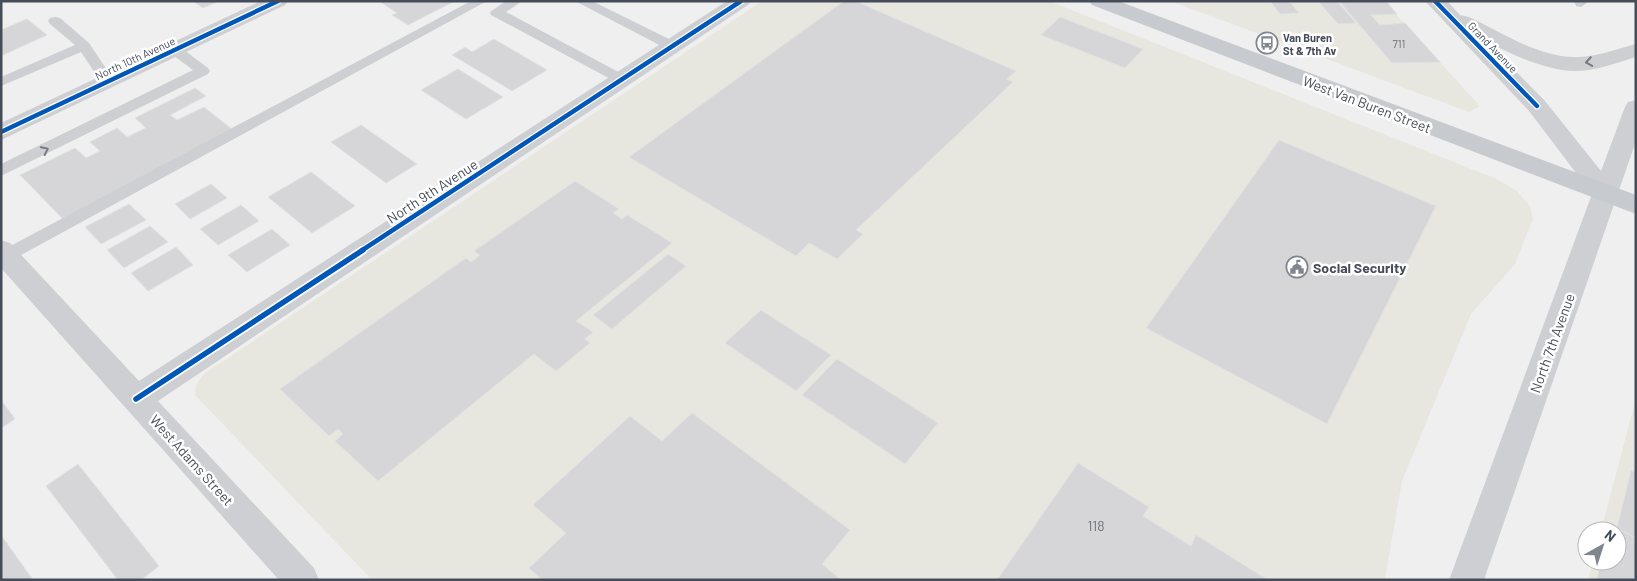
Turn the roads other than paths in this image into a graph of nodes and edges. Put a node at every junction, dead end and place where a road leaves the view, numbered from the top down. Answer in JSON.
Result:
{"nodes":[{"id":1,"x":278,"y":1,"type":"edge"},
{"id":2,"x":481,"y":1,"type":"edge"},
{"id":3,"x":516,"y":1,"type":"edge"},
{"id":4,"x":581,"y":1,"type":"edge"},
{"id":5,"x":740,"y":1,"type":"edge"},
{"id":6,"x":1098,"y":1,"type":"edge"},
{"id":7,"x":1442,"y":8,"type":"edge"},
{"id":8,"x":55,"y":22,"type":"dead end"},
{"id":9,"x":84,"y":46,"type":"junction"},
{"id":10,"x":672,"y":46,"type":"junction"},
{"id":11,"x":175,"y":50,"type":"junction"},
{"id":12,"x":1636,"y":50,"type":"edge"},
{"id":13,"x":621,"y":80,"type":"junction"},
{"id":14,"x":1,"y":82,"type":"edge"},
{"id":15,"x":108,"y":82,"type":"junction"},
{"id":16,"x":1634,"y":114,"type":"edge"},
{"id":17,"x":1,"y":132,"type":"edge"},
{"id":18,"x":1,"y":171,"type":"edge"},
{"id":19,"x":1605,"y":193,"type":"junction"},
{"id":20,"x":1636,"y":205,"type":"edge"},
{"id":21,"x":4,"y":253,"type":"edge"},
{"id":22,"x":136,"y":399,"type":"junction"},
{"id":23,"x":302,"y":580,"type":"edge"},
{"id":24,"x":1466,"y":580,"type":"edge"}],
"edges":[{"from":1,"to":11,"type":"street","name":"North 10th Avenue"},
{"from":2,"to":21,"type":"lane"},
{"from":3,"to":13,"type":"lane"},
{"from":4,"to":10,"type":"lane"},
{"from":5,"to":10,"type":"street","name":"North 9th Avenue"},
{"from":6,"to":19,"type":"main road","name":"West Van Buren Street"},
{"from":12,"to":7,"type":"main road","one_way":true},
{"from":7,"to":19,"type":"main road","name":"Grand Avenue"},
{"from":8,"to":9,"type":"lane"},
{"from":9,"to":14,"type":"lane"},
{"from":9,"to":15,"type":"lane"},
{"from":10,"to":13,"type":"street","name":"North 9th Avenue"},
{"from":11,"to":15,"type":"street","name":"North 10th Avenue"},
{"from":18,"to":11,"type":"lane","one_way":true},
{"from":13,"to":22,"type":"street","name":"North 9th Avenue"},
{"from":15,"to":17,"type":"street","name":"North 10th Avenue"},
{"from":16,"to":19,"type":"main road","name":"North 7th Avenue"},
{"from":19,"to":20,"type":"main road","name":"West Van Buren Street"},
{"from":19,"to":24,"type":"main road","name":"North 7th Avenue"},
{"from":21,"to":22,"type":"street","name":"West Adams Street"},
{"from":22,"to":23,"type":"street","name":"West Adams Street"}]}
